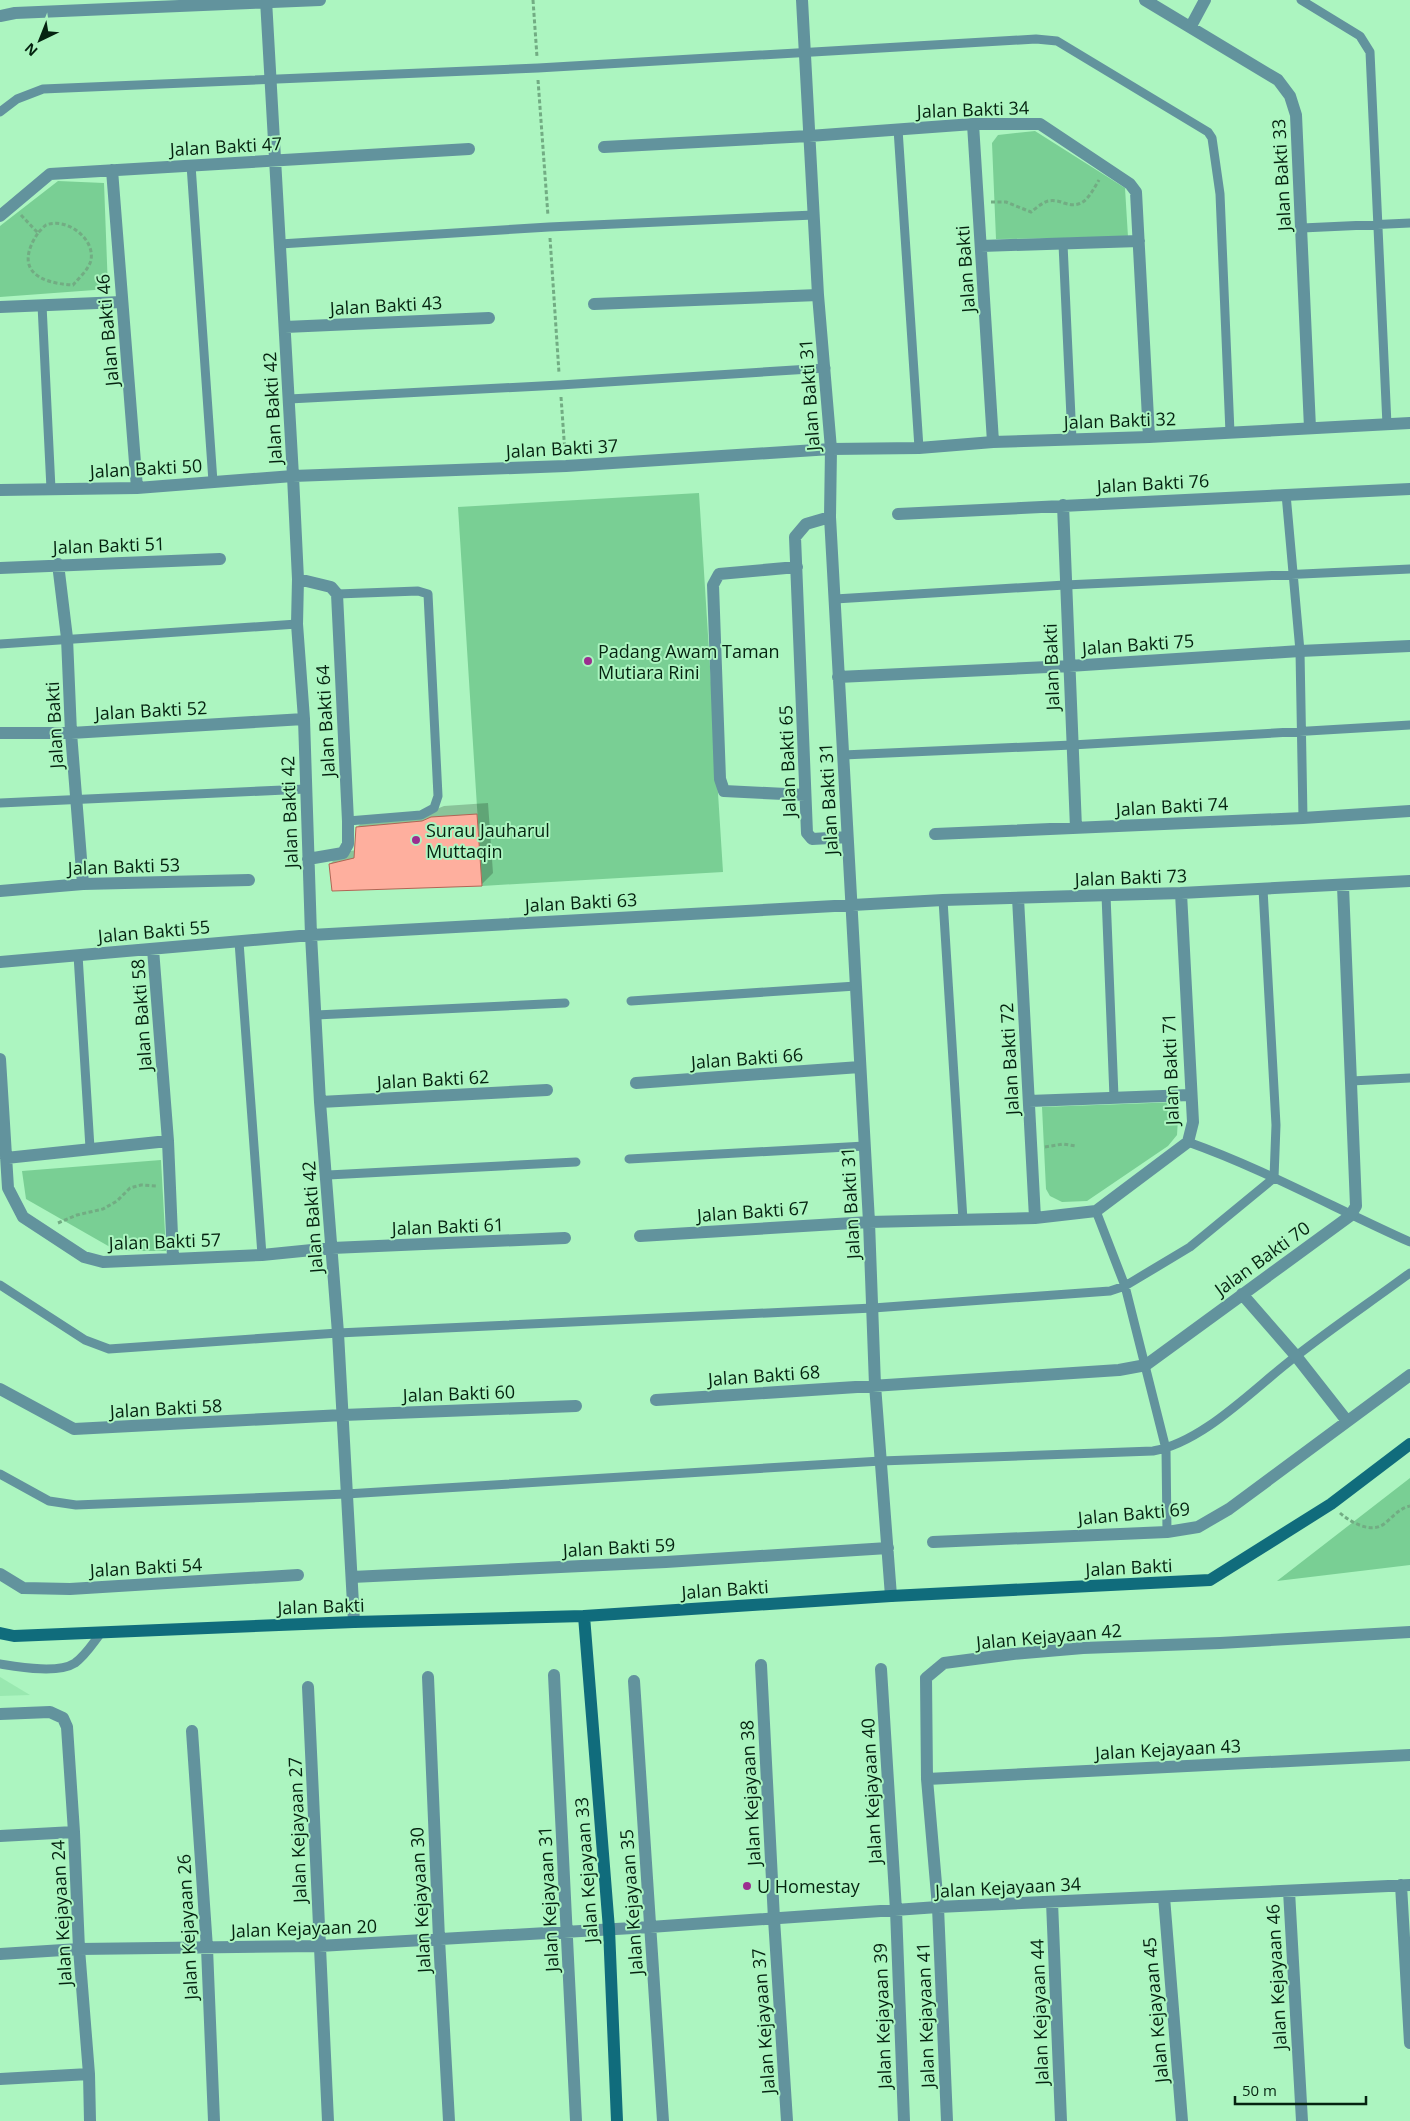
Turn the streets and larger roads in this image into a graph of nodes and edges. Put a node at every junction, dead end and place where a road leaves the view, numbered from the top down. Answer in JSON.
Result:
{"nodes":[{"id":1,"x":320,"y":0,"type":"edge"},
{"id":2,"x":802,"y":0,"type":"edge"},
{"id":3,"x":1145,"y":0,"type":"edge"},
{"id":4,"x":1205,"y":0,"type":"edge"},
{"id":5,"x":266,"y":2,"type":"edge"},
{"id":6,"x":0,"y":16,"type":"edge"},
{"id":7,"x":1191,"y":26,"type":"junction"},
{"id":8,"x":973,"y":124,"type":"junction"},
{"id":9,"x":809,"y":136,"type":"junction"},
{"id":10,"x":604,"y":147,"type":"dead end"},
{"id":11,"x":469,"y":149,"type":"dead end"},
{"id":12,"x":275,"y":160,"type":"junction"},
{"id":13,"x":112,"y":170,"type":"junction"},
{"id":14,"x":0,"y":216,"type":"edge"},
{"id":15,"x":1139,"y":241,"type":"junction"},
{"id":16,"x":980,"y":246,"type":"junction"},
{"id":17,"x":818,"y":295,"type":"junction"},
{"id":18,"x":122,"y":302,"type":"junction"},
{"id":19,"x":594,"y":304,"type":"dead end"},
{"id":20,"x":0,"y":307,"type":"edge"},
{"id":21,"x":489,"y":318,"type":"dead end"},
{"id":22,"x":285,"y":327,"type":"junction"},
{"id":23,"x":1410,"y":423,"type":"edge"},
{"id":24,"x":1310,"y":428,"type":"junction"},
{"id":25,"x":1149,"y":437,"type":"junction"},
{"id":26,"x":993,"y":442,"type":"junction"},
{"id":27,"x":831,"y":449,"type":"junction"},
{"id":28,"x":294,"y":476,"type":"junction"},
{"id":29,"x":137,"y":488,"type":"junction"},
{"id":30,"x":1410,"y":489,"type":"edge"},
{"id":31,"x":0,"y":490,"type":"edge"},
{"id":32,"x":1063,"y":505,"type":"junction"},
{"id":33,"x":898,"y":514,"type":"dead end"},
{"id":34,"x":830,"y":516,"type":"junction"},
{"id":35,"x":220,"y":559,"type":"dead end"},
{"id":36,"x":58,"y":564,"type":"junction"},
{"id":37,"x":797,"y":567,"type":"junction"},
{"id":38,"x":0,"y":568,"type":"edge"},
{"id":39,"x":298,"y":579,"type":"junction"},
{"id":40,"x":1410,"y":646,"type":"edge"},
{"id":41,"x":1069,"y":666,"type":"junction"},
{"id":42,"x":838,"y":677,"type":"junction"},
{"id":43,"x":304,"y":719,"type":"junction"},
{"id":44,"x":0,"y":732,"type":"edge"},
{"id":45,"x":71,"y":733,"type":"junction"},
{"id":46,"x":805,"y":795,"type":"junction"},
{"id":47,"x":1410,"y":811,"type":"edge"},
{"id":48,"x":1076,"y":828,"type":"junction"},
{"id":49,"x":935,"y":834,"type":"dead end"},
{"id":50,"x":847,"y":837,"type":"junction"},
{"id":51,"x":308,"y":859,"type":"junction"},
{"id":52,"x":250,"y":880,"type":"dead end"},
{"id":53,"x":1410,"y":881,"type":"edge"},
{"id":54,"x":83,"y":884,"type":"junction"},
{"id":55,"x":1343,"y":886,"type":"junction"},
{"id":56,"x":0,"y":891,"type":"edge"},
{"id":57,"x":1181,"y":893,"type":"junction"},
{"id":58,"x":1018,"y":898,"type":"junction"},
{"id":59,"x":852,"y":905,"type":"junction"},
{"id":60,"x":311,"y":935,"type":"junction"},
{"id":61,"x":153,"y":949,"type":"junction"},
{"id":62,"x":0,"y":962,"type":"edge"},
{"id":63,"x":0,"y":1059,"type":"edge"},
{"id":64,"x":860,"y":1067,"type":"junction"},
{"id":65,"x":636,"y":1083,"type":"dead end"},
{"id":66,"x":547,"y":1090,"type":"dead end"},
{"id":67,"x":1190,"y":1095,"type":"junction"},
{"id":68,"x":1029,"y":1101,"type":"junction"},
{"id":69,"x":320,"y":1102,"type":"junction"},
{"id":70,"x":168,"y":1141,"type":"junction"},
{"id":71,"x":6,"y":1158,"type":"junction"},
{"id":72,"x":1035,"y":1218,"type":"junction"},
{"id":73,"x":869,"y":1222,"type":"junction"},
{"id":74,"x":640,"y":1236,"type":"dead end"},
{"id":75,"x":565,"y":1238,"type":"dead end"},
{"id":76,"x":332,"y":1248,"type":"junction"},
{"id":77,"x":173,"y":1259,"type":"junction"},
{"id":78,"x":1242,"y":1294,"type":"junction"},
{"id":79,"x":1410,"y":1375,"type":"edge"},
{"id":80,"x":875,"y":1385,"type":"junction"},
{"id":81,"x":0,"y":1389,"type":"edge"},
{"id":82,"x":656,"y":1400,"type":"dead end"},
{"id":83,"x":576,"y":1406,"type":"dead end"},
{"id":84,"x":344,"y":1415,"type":"junction"},
{"id":85,"x":1348,"y":1421,"type":"junction"},
{"id":86,"x":1410,"y":1444,"type":"edge"},
{"id":87,"x":933,"y":1542,"type":"dead end"},
{"id":88,"x":888,"y":1548,"type":"junction"},
{"id":89,"x":0,"y":1574,"type":"edge"},
{"id":90,"x":298,"y":1576,"type":"dead end"},
{"id":91,"x":352,"y":1577,"type":"junction"},
{"id":92,"x":891,"y":1596,"type":"junction"},
{"id":93,"x":584,"y":1616,"type":"junction"},
{"id":94,"x":354,"y":1622,"type":"junction"},
{"id":95,"x":1410,"y":1632,"type":"edge"},
{"id":96,"x":0,"y":1633,"type":"edge"},
{"id":97,"x":761,"y":1664,"type":"dead end"},
{"id":98,"x":881,"y":1669,"type":"dead end"},
{"id":99,"x":554,"y":1675,"type":"dead end"},
{"id":100,"x":428,"y":1677,"type":"dead end"},
{"id":101,"x":634,"y":1681,"type":"dead end"},
{"id":102,"x":308,"y":1687,"type":"dead end"},
{"id":103,"x":0,"y":1714,"type":"edge"},
{"id":104,"x":192,"y":1731,"type":"dead end"},
{"id":105,"x":1410,"y":1755,"type":"edge"},
{"id":106,"x":927,"y":1779,"type":"junction"},
{"id":107,"x":74,"y":1832,"type":"junction"},
{"id":108,"x":0,"y":1836,"type":"edge"},
{"id":109,"x":1406,"y":1885,"type":"edge"},
{"id":110,"x":1289,"y":1892,"type":"junction"},
{"id":111,"x":1164,"y":1897,"type":"junction"},
{"id":112,"x":1052,"y":1902,"type":"junction"},
{"id":113,"x":938,"y":1907,"type":"junction"},
{"id":114,"x":896,"y":1910,"type":"junction"},
{"id":115,"x":774,"y":1919,"type":"junction"},
{"id":116,"x":650,"y":1927,"type":"junction"},
{"id":117,"x":609,"y":1929,"type":"junction"},
{"id":118,"x":567,"y":1932,"type":"junction"},
{"id":119,"x":439,"y":1939,"type":"junction"},
{"id":120,"x":319,"y":1946,"type":"junction"},
{"id":121,"x":208,"y":1948,"type":"junction"},
{"id":122,"x":79,"y":1949,"type":"junction"},
{"id":123,"x":0,"y":1954,"type":"edge"},
{"id":124,"x":1410,"y":2043,"type":"edge"},
{"id":125,"x":89,"y":2074,"type":"junction"},
{"id":126,"x":0,"y":2079,"type":"edge"},
{"id":127,"x":90,"y":2121,"type":"edge"},
{"id":128,"x":214,"y":2121,"type":"edge"},
{"id":129,"x":328,"y":2121,"type":"edge"},
{"id":130,"x":449,"y":2121,"type":"edge"},
{"id":131,"x":576,"y":2121,"type":"edge"},
{"id":132,"x":618,"y":2121,"type":"edge"},
{"id":133,"x":663,"y":2121,"type":"edge"},
{"id":134,"x":787,"y":2121,"type":"edge"},
{"id":135,"x":904,"y":2121,"type":"edge"},
{"id":136,"x":947,"y":2121,"type":"edge"},
{"id":137,"x":1061,"y":2121,"type":"edge"},
{"id":138,"x":1182,"y":2121,"type":"edge"},
{"id":139,"x":1302,"y":2121,"type":"edge"}],
"edges":[{"from":1,"to":5,"type":"street"},
{"from":2,"to":9,"type":"street","name":"Jalan Bakti 31"},
{"from":3,"to":7,"type":"street","name":"Jalan Bakti 33"},
{"from":4,"to":7,"type":"street"},
{"from":5,"to":6,"type":"street"},
{"from":5,"to":12,"type":"street","name":"Jalan Bakti 42"},
{"from":7,"to":24,"type":"street","name":"Jalan Bakti 33"},
{"from":8,"to":9,"type":"street","name":"Jalan Bakti 34"},
{"from":8,"to":15,"type":"street","name":"Jalan Bakti 34"},
{"from":8,"to":16,"type":"street","name":"Jalan Bakti"},
{"from":9,"to":10,"type":"street","name":"Jalan Bakti 34"},
{"from":9,"to":17,"type":"street","name":"Jalan Bakti 31"},
{"from":11,"to":12,"type":"street","name":"Jalan Bakti 47"},
{"from":12,"to":13,"type":"street","name":"Jalan Bakti 47"},
{"from":12,"to":22,"type":"street","name":"Jalan Bakti 42"},
{"from":13,"to":14,"type":"street","name":"Jalan Bakti 47"},
{"from":13,"to":18,"type":"street","name":"Jalan Bakti 46"},
{"from":15,"to":16,"type":"street"},
{"from":15,"to":25,"type":"street","name":"Jalan Bakti 34"},
{"from":16,"to":26,"type":"street","name":"Jalan Bakti"},
{"from":17,"to":19,"type":"street"},
{"from":17,"to":27,"type":"street","name":"Jalan Bakti 31"},
{"from":18,"to":20,"type":"street"},
{"from":18,"to":29,"type":"street","name":"Jalan Bakti 46"},
{"from":21,"to":22,"type":"street","name":"Jalan Bakti 43"},
{"from":22,"to":28,"type":"street","name":"Jalan Bakti 42"},
{"from":23,"to":24,"type":"street","name":"Jalan Bakti 32"},
{"from":24,"to":25,"type":"street","name":"Jalan Bakti 32"},
{"from":25,"to":26,"type":"street","name":"Jalan Bakti 32"},
{"from":26,"to":27,"type":"street","name":"Jalan Bakti 32"},
{"from":27,"to":28,"type":"street","name":"Jalan Bakti 37"},
{"from":27,"to":34,"type":"street","name":"Jalan Bakti 31"},
{"from":28,"to":29,"type":"street","name":"Jalan Bakti 50"},
{"from":28,"to":39,"type":"street","name":"Jalan Bakti 42"},
{"from":29,"to":31,"type":"street","name":"Jalan Bakti 50"},
{"from":30,"to":32,"type":"street","name":"Jalan Bakti 76"},
{"from":32,"to":33,"type":"street","name":"Jalan Bakti 76"},
{"from":32,"to":41,"type":"street","name":"Jalan Bakti"},
{"from":34,"to":37,"type":"street","name":"Jalan Bakti 65"},
{"from":34,"to":42,"type":"street","name":"Jalan Bakti 31"},
{"from":35,"to":36,"type":"street","name":"Jalan Bakti 51"},
{"from":36,"to":38,"type":"street","name":"Jalan Bakti 51"},
{"from":36,"to":45,"type":"street","name":"Jalan Bakti"},
{"from":37,"to":46,"type":"street","name":"Jalan Bakti 65"},
{"from":37,"to":46,"type":"street"},
{"from":39,"to":43,"type":"street","name":"Jalan Bakti 42"},
{"from":39,"to":51,"type":"street","name":"Jalan Bakti 64"},
{"from":40,"to":41,"type":"street","name":"Jalan Bakti 75"},
{"from":41,"to":42,"type":"street","name":"Jalan Bakti 75"},
{"from":41,"to":48,"type":"street","name":"Jalan Bakti"},
{"from":42,"to":50,"type":"street","name":"Jalan Bakti 31"},
{"from":43,"to":45,"type":"street","name":"Jalan Bakti 52"},
{"from":43,"to":51,"type":"street","name":"Jalan Bakti 42"},
{"from":44,"to":45,"type":"street","name":"Jalan Bakti 52"},
{"from":45,"to":54,"type":"street","name":"Jalan Bakti"},
{"from":46,"to":50,"type":"street","name":"Jalan Bakti 65"},
{"from":47,"to":48,"type":"street","name":"Jalan Bakti 74"},
{"from":48,"to":49,"type":"street","name":"Jalan Bakti 74"},
{"from":50,"to":59,"type":"street","name":"Jalan Bakti 31"},
{"from":51,"to":60,"type":"street","name":"Jalan Bakti 42"},
{"from":52,"to":54,"type":"street","name":"Jalan Bakti 53"},
{"from":53,"to":55,"type":"street","name":"Jalan Bakti 73"},
{"from":54,"to":56,"type":"street","name":"Jalan Bakti 53"},
{"from":55,"to":57,"type":"street","name":"Jalan Bakti 73"},
{"from":55,"to":78,"type":"street","name":"Jalan Bakti 70"},
{"from":57,"to":58,"type":"street","name":"Jalan Bakti 73"},
{"from":57,"to":67,"type":"street","name":"Jalan Bakti 71"},
{"from":58,"to":59,"type":"street","name":"Jalan Bakti 73"},
{"from":58,"to":68,"type":"street","name":"Jalan Bakti 72"},
{"from":59,"to":60,"type":"street","name":"Jalan Bakti 63"},
{"from":59,"to":64,"type":"street","name":"Jalan Bakti 31"},
{"from":60,"to":61,"type":"street","name":"Jalan Bakti 55"},
{"from":60,"to":69,"type":"street","name":"Jalan Bakti 42"},
{"from":61,"to":62,"type":"street","name":"Jalan Bakti 55"},
{"from":61,"to":70,"type":"street","name":"Jalan Bakti 58"},
{"from":63,"to":71,"type":"street","name":"Jalan Bakti 57"},
{"from":64,"to":65,"type":"street","name":"Jalan Bakti 66"},
{"from":64,"to":73,"type":"street","name":"Jalan Bakti 31"},
{"from":66,"to":69,"type":"street","name":"Jalan Bakti 62"},
{"from":67,"to":68,"type":"street"},
{"from":67,"to":72,"type":"street","name":"Jalan Bakti 71"},
{"from":68,"to":72,"type":"street","name":"Jalan Bakti 72"},
{"from":69,"to":76,"type":"street","name":"Jalan Bakti 42"},
{"from":70,"to":71,"type":"street"},
{"from":70,"to":77,"type":"street","name":"Jalan Bakti 58"},
{"from":71,"to":77,"type":"street","name":"Jalan Bakti 57"},
{"from":72,"to":73,"type":"street"},
{"from":73,"to":74,"type":"street","name":"Jalan Bakti 67"},
{"from":73,"to":80,"type":"street","name":"Jalan Bakti 31"},
{"from":75,"to":76,"type":"street","name":"Jalan Bakti 61"},
{"from":76,"to":77,"type":"street","name":"Jalan Bakti 57"},
{"from":76,"to":84,"type":"street","name":"Jalan Bakti 42"},
{"from":78,"to":80,"type":"street","name":"Jalan Bakti 70"},
{"from":78,"to":85,"type":"street"},
{"from":79,"to":85,"type":"street","name":"Jalan Bakti 69"},
{"from":80,"to":82,"type":"street","name":"Jalan Bakti 68"},
{"from":80,"to":88,"type":"street","name":"Jalan Bakti 31"},
{"from":81,"to":84,"type":"street","name":"Jalan Bakti 58"},
{"from":83,"to":84,"type":"street","name":"Jalan Bakti 60"},
{"from":84,"to":91,"type":"street","name":"Jalan Bakti 42"},
{"from":85,"to":87,"type":"street","name":"Jalan Bakti 69"},
{"from":86,"to":92,"type":"street","name":"Jalan Bakti"},
{"from":88,"to":91,"type":"street","name":"Jalan Bakti 59"},
{"from":88,"to":92,"type":"street","name":"Jalan Bakti 31"},
{"from":89,"to":90,"type":"street","name":"Jalan Bakti 54"},
{"from":91,"to":94,"type":"street","name":"Jalan Bakti 42"},
{"from":92,"to":93,"type":"street","name":"Jalan Bakti"},
{"from":93,"to":94,"type":"street","name":"Jalan Bakti"},
{"from":93,"to":117,"type":"street","name":"Jalan Kejayaan 33"},
{"from":94,"to":96,"type":"street","name":"Jalan Bakti"},
{"from":95,"to":106,"type":"street","name":"Jalan Kejayaan 42"},
{"from":97,"to":115,"type":"street","name":"Jalan Kejayaan 38"},
{"from":98,"to":114,"type":"street","name":"Jalan Kejayaan 40"},
{"from":99,"to":118,"type":"street","name":"Jalan Kejayaan 31"},
{"from":100,"to":119,"type":"street","name":"Jalan Kejayaan 30"},
{"from":101,"to":116,"type":"street","name":"Jalan Kejayaan 35"},
{"from":102,"to":120,"type":"street","name":"Jalan Kejayaan 27"},
{"from":103,"to":107,"type":"street","name":"Jalan Kejayaan 24"},
{"from":104,"to":121,"type":"street","name":"Jalan Kejayaan 26"},
{"from":105,"to":106,"type":"street","name":"Jalan Kejayaan 43"},
{"from":106,"to":113,"type":"street","name":"Jalan Kejayaan 42"},
{"from":107,"to":108,"type":"street"},
{"from":107,"to":122,"type":"street","name":"Jalan Kejayaan 24"},
{"from":109,"to":110,"type":"street","name":"Jalan Kejayaan 34"},
{"from":109,"to":124,"type":"street"},
{"from":110,"to":111,"type":"street","name":"Jalan Kejayaan 34"},
{"from":110,"to":139,"type":"street","name":"Jalan Kejayaan 46"},
{"from":111,"to":112,"type":"street","name":"Jalan Kejayaan 34"},
{"from":111,"to":138,"type":"street","name":"Jalan Kejayaan 45"},
{"from":112,"to":113,"type":"street","name":"Jalan Kejayaan 34"},
{"from":112,"to":137,"type":"street","name":"Jalan Kejayaan 44"},
{"from":113,"to":114,"type":"street","name":"Jalan Kejayaan 34"},
{"from":113,"to":136,"type":"street","name":"Jalan Kejayaan 41"},
{"from":114,"to":115,"type":"street","name":"Jalan Kejayaan 34"},
{"from":114,"to":135,"type":"street","name":"Jalan Kejayaan 39"},
{"from":115,"to":116,"type":"street","name":"Jalan Kejayaan 34"},
{"from":115,"to":134,"type":"street","name":"Jalan Kejayaan 37"},
{"from":116,"to":117,"type":"street","name":"Jalan Kejayaan 34"},
{"from":116,"to":133,"type":"street","name":"Jalan Kejayaan 35"},
{"from":117,"to":118,"type":"street","name":"Jalan Kejayaan 20"},
{"from":117,"to":132,"type":"street","name":"Jalan Kejayaan 33"},
{"from":118,"to":119,"type":"street","name":"Jalan Kejayaan 20"},
{"from":118,"to":131,"type":"street","name":"Jalan Kejayaan 31"},
{"from":119,"to":120,"type":"street","name":"Jalan Kejayaan 20"},
{"from":119,"to":130,"type":"street","name":"Jalan Kejayaan 30"},
{"from":120,"to":121,"type":"street","name":"Jalan Kejayaan 20"},
{"from":120,"to":129,"type":"street","name":"Jalan Kejayaan 27"},
{"from":121,"to":122,"type":"street","name":"Jalan Kejayaan 20"},
{"from":121,"to":128,"type":"street","name":"Jalan Kejayaan 26"},
{"from":122,"to":123,"type":"street","name":"Jalan Kejayaan 20"},
{"from":122,"to":125,"type":"street","name":"Jalan Kejayaan 24"},
{"from":125,"to":126,"type":"street"},
{"from":125,"to":127,"type":"street","name":"Jalan Kejayaan 24"}]}
